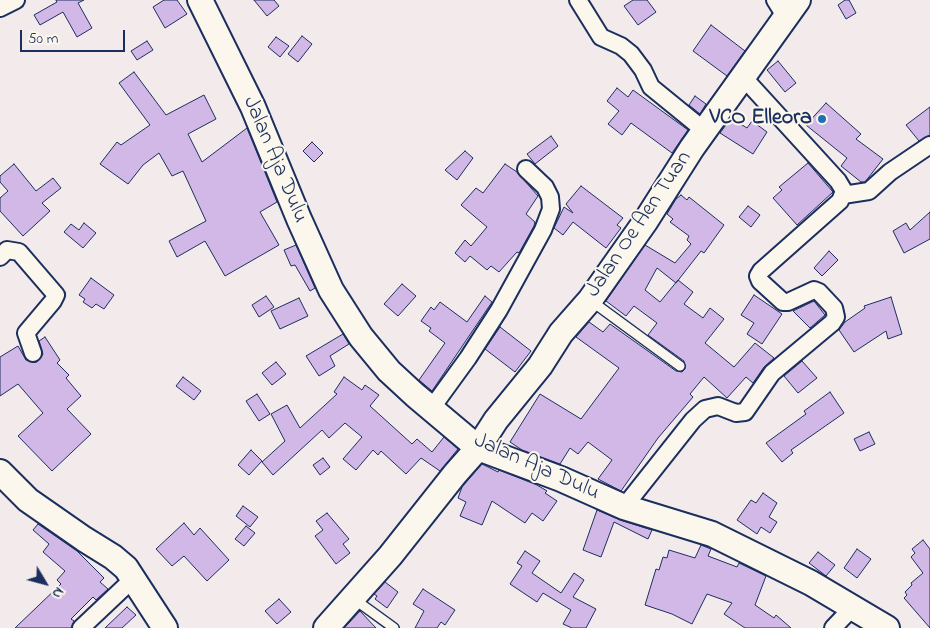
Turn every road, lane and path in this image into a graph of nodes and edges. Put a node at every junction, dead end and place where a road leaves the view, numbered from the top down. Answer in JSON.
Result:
{"nodes":[{"id":1,"x":16,"y":0,"type":"edge"},
{"id":2,"x":200,"y":0,"type":"edge"},
{"id":3,"x":578,"y":0,"type":"edge"},
{"id":4,"x":786,"y":5,"type":"edge"},
{"id":5,"x":0,"y":8,"type":"edge"},
{"id":6,"x":744,"y":78,"type":"junction"},
{"id":7,"x":705,"y":131,"type":"junction"},
{"id":8,"x":930,"y":145,"type":"edge"},
{"id":9,"x":526,"y":169,"type":"dead end"},
{"id":10,"x":843,"y":195,"type":"junction"},
{"id":11,"x":0,"y":257,"type":"edge"},
{"id":12,"x":590,"y":300,"type":"junction"},
{"id":13,"x":33,"y":353,"type":"dead end"},
{"id":14,"x":680,"y":366,"type":"dead end"},
{"id":15,"x":431,"y":409,"type":"junction"},
{"id":16,"x":478,"y":448,"type":"junction"},
{"id":17,"x":0,"y":472,"type":"edge"},
{"id":18,"x":624,"y":507,"type":"junction"},
{"id":19,"x":134,"y":578,"type":"junction"},
{"id":20,"x":352,"y":597,"type":"junction"},
{"id":21,"x":854,"y":606,"type":"junction"},
{"id":22,"x":880,"y":626,"type":"edge"},
{"id":23,"x":81,"y":628,"type":"edge"},
{"id":24,"x":165,"y":628,"type":"edge"},
{"id":25,"x":326,"y":628,"type":"edge"},
{"id":26,"x":394,"y":628,"type":"edge"},
{"id":27,"x":834,"y":628,"type":"edge"}],
"edges":[{"from":1,"to":5,"type":"street"},
{"from":2,"to":15,"type":"street","name":"Jalan Aja Dulu"},
{"from":3,"to":7,"type":"street"},
{"from":4,"to":6,"type":"street","name":"Jalan Oe Aen Tuan"},
{"from":6,"to":7,"type":"street","name":"Jalan Oe Aen Tuan"},
{"from":6,"to":10,"type":"street"},
{"from":7,"to":12,"type":"street","name":"Jalan Oe Aen Tuan"},
{"from":8,"to":10,"type":"street"},
{"from":9,"to":15,"type":"street"},
{"from":10,"to":18,"type":"street"},
{"from":11,"to":13,"type":"street"},
{"from":12,"to":14,"type":"lane"},
{"from":12,"to":16,"type":"street","name":"Jalan Oe Aen Tuan"},
{"from":15,"to":16,"type":"street","name":"Jalan Aja Dulu"},
{"from":16,"to":18,"type":"street","name":"Jalan Aja Dulu"},
{"from":16,"to":20,"type":"street","name":"Jalan Oe Aen Tuan"},
{"from":17,"to":19,"type":"street"},
{"from":18,"to":21,"type":"street","name":"Jalan Aja Dulu"},
{"from":19,"to":23,"type":"street"},
{"from":19,"to":24,"type":"street"},
{"from":20,"to":25,"type":"street","name":"Jalan Oe Aen Tuan"},
{"from":20,"to":26,"type":"lane"},
{"from":21,"to":22,"type":"street","name":"Jalan Aja Dulu"},
{"from":21,"to":27,"type":"street"}]}
